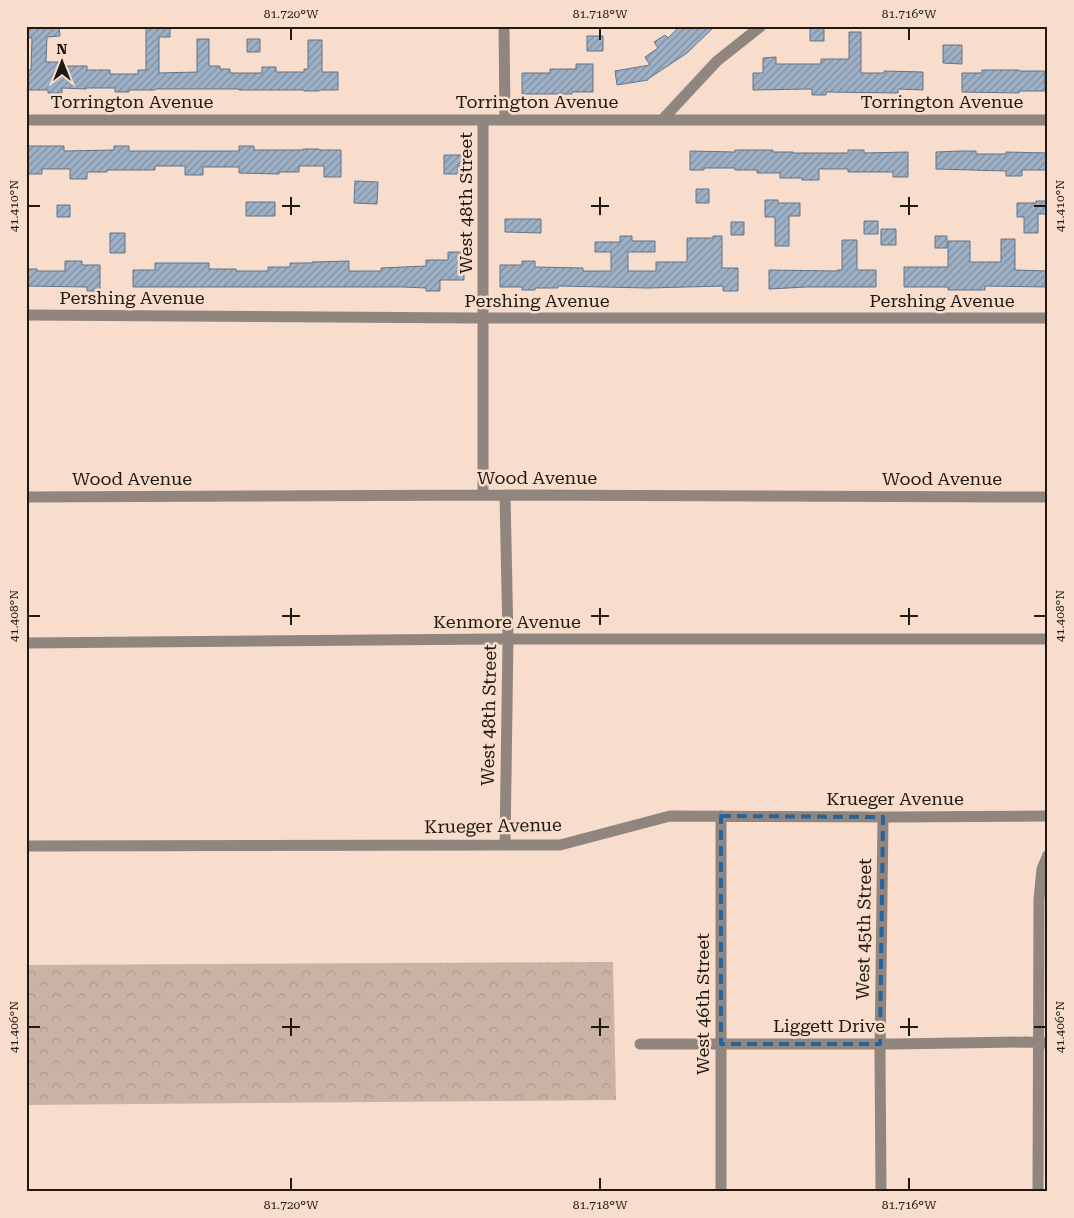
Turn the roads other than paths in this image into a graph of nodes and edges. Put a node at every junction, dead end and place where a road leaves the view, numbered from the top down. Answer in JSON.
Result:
{"nodes":[{"id":1,"x":504,"y":26,"type":"edge"},
{"id":2,"x":761,"y":26,"type":"edge"},
{"id":3,"x":26,"y":120,"type":"edge"},
{"id":4,"x":483,"y":120,"type":"junction"},
{"id":5,"x":505,"y":120,"type":"junction"},
{"id":6,"x":662,"y":120,"type":"junction"},
{"id":7,"x":1048,"y":120,"type":"edge"},
{"id":8,"x":26,"y":315,"type":"edge"},
{"id":9,"x":483,"y":318,"type":"junction"},
{"id":10,"x":1048,"y":318,"type":"edge"},
{"id":11,"x":483,"y":495,"type":"junction"},
{"id":12,"x":505,"y":495,"type":"junction"},
{"id":13,"x":26,"y":497,"type":"edge"},
{"id":14,"x":1048,"y":497,"type":"edge"},
{"id":15,"x":508,"y":639,"type":"junction"},
{"id":16,"x":1048,"y":639,"type":"edge"},
{"id":17,"x":26,"y":643,"type":"edge"},
{"id":18,"x":720,"y":816,"type":"junction"},
{"id":19,"x":1048,"y":816,"type":"edge"},
{"id":20,"x":883,"y":817,"type":"junction"},
{"id":21,"x":505,"y":845,"type":"junction"},
{"id":22,"x":26,"y":846,"type":"edge"},
{"id":23,"x":1048,"y":855,"type":"edge"},
{"id":24,"x":1043,"y":1042,"type":"edge"},
{"id":25,"x":640,"y":1044,"type":"dead end"},
{"id":26,"x":721,"y":1044,"type":"junction"},
{"id":27,"x":880,"y":1044,"type":"junction"},
{"id":28,"x":721,"y":1192,"type":"edge"},
{"id":29,"x":881,"y":1192,"type":"edge"},
{"id":30,"x":1038,"y":1192,"type":"edge"}],
"edges":[{"from":1,"to":5,"type":"street"},
{"from":2,"to":6,"type":"street"},
{"from":3,"to":4,"type":"street","name":"Torrington Avenue"},
{"from":4,"to":5,"type":"street","name":"Torrington Avenue"},
{"from":4,"to":9,"type":"street","name":"West 48th Street"},
{"from":5,"to":6,"type":"street","name":"Torrington Avenue"},
{"from":6,"to":7,"type":"street","name":"Torrington Avenue"},
{"from":8,"to":9,"type":"street","name":"Pershing Avenue"},
{"from":9,"to":10,"type":"street","name":"Pershing Avenue"},
{"from":9,"to":11,"type":"street","name":"West 48th Street"},
{"from":11,"to":12,"type":"street","name":"Wood Avenue"},
{"from":11,"to":13,"type":"street","name":"Wood Avenue"},
{"from":12,"to":14,"type":"street","name":"Wood Avenue"},
{"from":12,"to":15,"type":"street","name":"West 48th Street"},
{"from":15,"to":16,"type":"street","name":"Kenmore Avenue"},
{"from":15,"to":17,"type":"street","name":"Kenmore Avenue"},
{"from":15,"to":21,"type":"street","name":"West 48th Street"},
{"from":18,"to":20,"type":"street","name":"Krueger Avenue"},
{"from":18,"to":21,"type":"street","name":"Krueger Avenue"},
{"from":18,"to":26,"type":"street","name":"West 46th Street"},
{"from":19,"to":20,"type":"street","name":"Krueger Avenue"},
{"from":20,"to":27,"type":"street","name":"West 45th Street"},
{"from":21,"to":22,"type":"street","name":"Krueger Avenue"},
{"from":23,"to":24,"type":"street"},
{"from":24,"to":27,"type":"street","name":"Liggett Drive"},
{"from":24,"to":30,"type":"street"},
{"from":25,"to":26,"type":"street","name":"Liggett Drive"},
{"from":26,"to":27,"type":"street","name":"Liggett Drive"},
{"from":26,"to":28,"type":"street","name":"West 46th Street"},
{"from":27,"to":29,"type":"street","name":"West 45th Street"}]}
